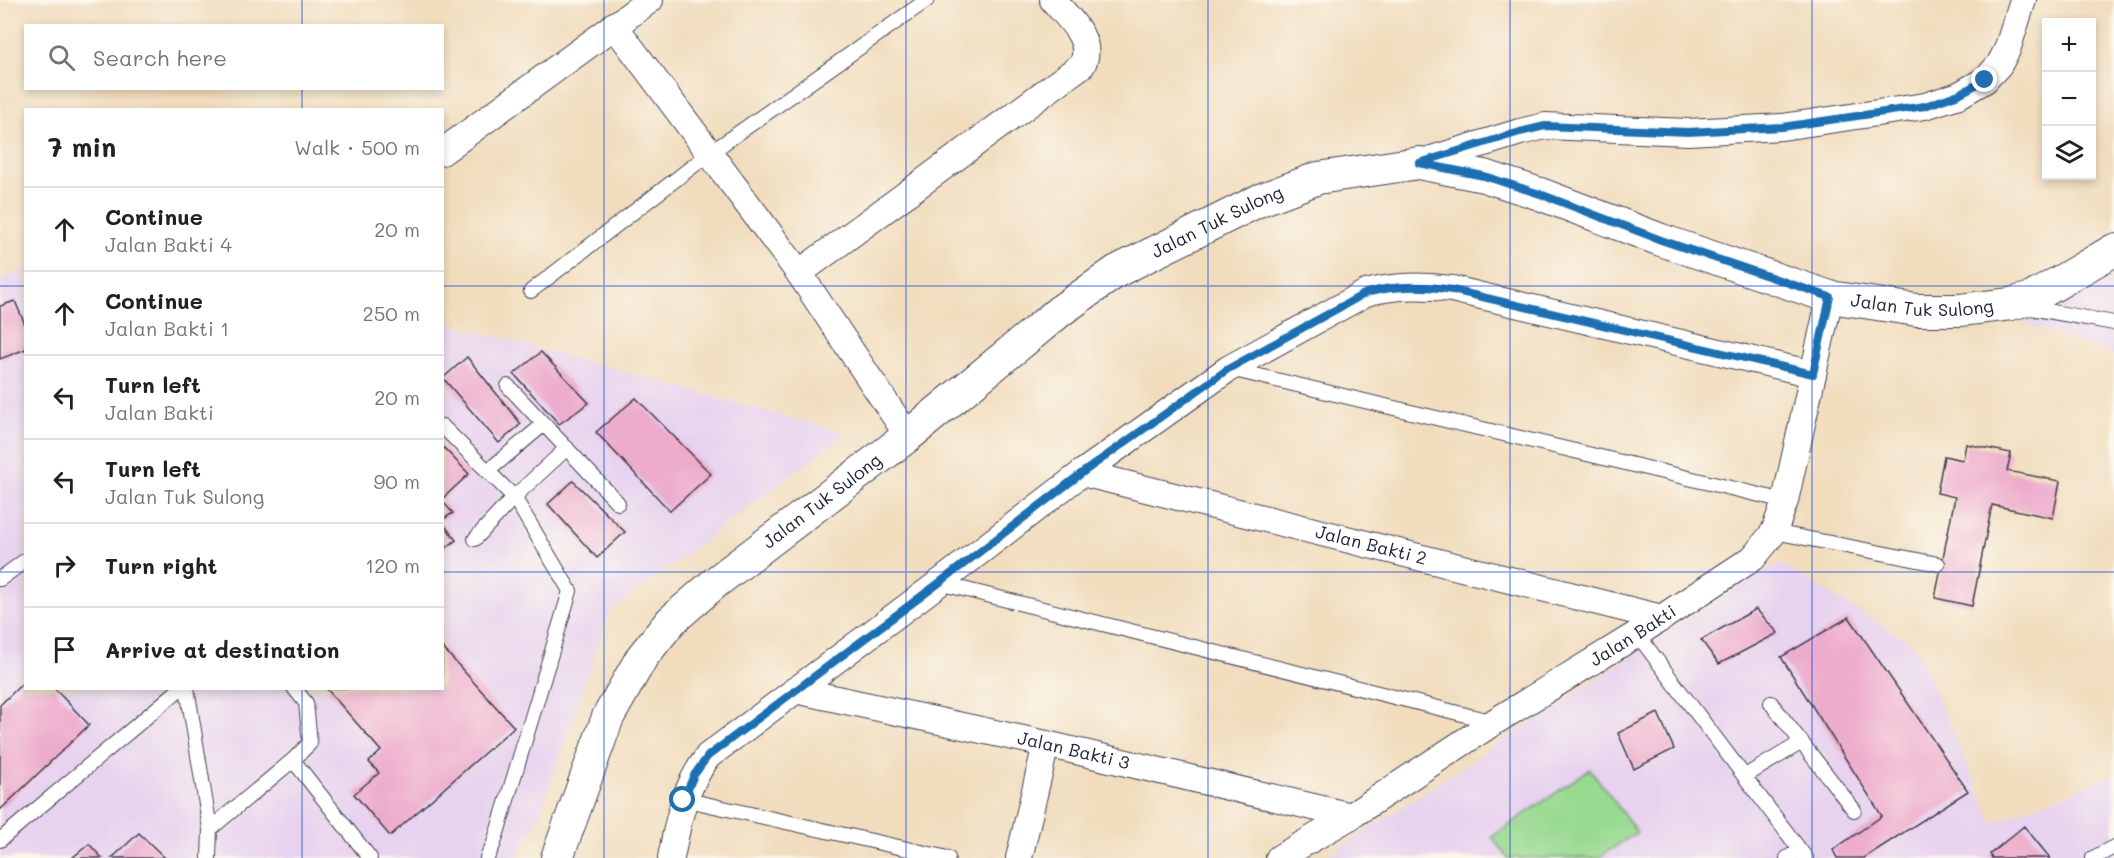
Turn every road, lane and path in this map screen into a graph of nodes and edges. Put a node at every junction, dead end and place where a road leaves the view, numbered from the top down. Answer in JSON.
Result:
{"nodes":[{"id":1,"x":650,"y":0,"type":"edge"},
{"id":2,"x":927,"y":0,"type":"edge"},
{"id":3,"x":1053,"y":0,"type":"edge"},
{"id":4,"x":2024,"y":0,"type":"edge"},
{"id":5,"x":614,"y":25,"type":"junction"},
{"id":6,"x":444,"y":151,"type":"edge"},
{"id":7,"x":710,"y":153,"type":"junction"},
{"id":8,"x":1419,"y":163,"type":"junction"},
{"id":9,"x":2114,"y":250,"type":"edge"},
{"id":10,"x":799,"y":273,"type":"junction"},
{"id":11,"x":531,"y":291,"type":"dead end"},
{"id":12,"x":1830,"y":297,"type":"junction"},
{"id":13,"x":2011,"y":304,"type":"junction"},
{"id":14,"x":2114,"y":323,"type":"edge"},
{"id":15,"x":1228,"y":369,"type":"junction"},
{"id":16,"x":1813,"y":374,"type":"junction"},
{"id":17,"x":508,"y":386,"type":"dead end"},
{"id":18,"x":544,"y":424,"type":"junction"},
{"id":19,"x":444,"y":428,"type":"edge"},
{"id":20,"x":908,"y":436,"type":"junction"},
{"id":21,"x":567,"y":448,"type":"junction"},
{"id":22,"x":489,"y":471,"type":"junction"},
{"id":23,"x":1082,"y":473,"type":"junction"},
{"id":24,"x":514,"y":497,"type":"junction"},
{"id":25,"x":1785,"y":501,"type":"junction"},
{"id":26,"x":618,"y":503,"type":"dead end"},
{"id":27,"x":1774,"y":532,"type":"junction"},
{"id":28,"x":475,"y":539,"type":"dead end"},
{"id":29,"x":24,"y":561,"type":"edge"},
{"id":30,"x":1938,"y":564,"type":"dead end"},
{"id":31,"x":0,"y":579,"type":"edge"},
{"id":32,"x":939,"y":583,"type":"junction"},
{"id":33,"x":1662,"y":618,"type":"junction"},
{"id":34,"x":1637,"y":634,"type":"junction"},
{"id":35,"x":179,"y":690,"type":"edge"},
{"id":36,"x":187,"y":690,"type":"edge"},
{"id":37,"x":296,"y":690,"type":"edge"},
{"id":38,"x":795,"y":690,"type":"junction"},
{"id":39,"x":1771,"y":703,"type":"dead end"},
{"id":40,"x":1494,"y":722,"type":"junction"},
{"id":41,"x":1802,"y":742,"type":"junction"},
{"id":42,"x":1046,"y":744,"type":"junction"},
{"id":43,"x":293,"y":760,"type":"junction"},
{"id":44,"x":1744,"y":776,"type":"junction"},
{"id":45,"x":683,"y":800,"type":"junction"},
{"id":46,"x":1854,"y":810,"type":"dead end"},
{"id":47,"x":1351,"y":816,"type":"junction"},
{"id":48,"x":210,"y":829,"type":"junction"},
{"id":49,"x":0,"y":840,"type":"edge"},
{"id":50,"x":2114,"y":847,"type":"edge"},
{"id":51,"x":1803,"y":854,"type":"edge"},
{"id":52,"x":209,"y":858,"type":"edge"},
{"id":53,"x":370,"y":858,"type":"edge"},
{"id":54,"x":487,"y":858,"type":"edge"},
{"id":55,"x":557,"y":858,"type":"edge"},
{"id":56,"x":671,"y":858,"type":"edge"},
{"id":57,"x":948,"y":858,"type":"edge"},
{"id":58,"x":1019,"y":858,"type":"edge"},
{"id":59,"x":1279,"y":858,"type":"edge"},
{"id":60,"x":1787,"y":858,"type":"edge"},
{"id":61,"x":2093,"y":858,"type":"edge"}],
"edges":[{"from":1,"to":5,"type":"street"},
{"from":2,"to":7,"type":"lane"},
{"from":3,"to":10,"type":"street"},
{"from":4,"to":8,"type":"street"},
{"from":5,"to":6,"type":"street"},
{"from":5,"to":7,"type":"street"},
{"from":7,"to":10,"type":"street"},
{"from":7,"to":11,"type":"lane"},
{"from":8,"to":12,"type":"street","name":"Jalan Tuk Sulong"},
{"from":8,"to":20,"type":"street","name":"Jalan Tuk Sulong"},
{"from":9,"to":13,"type":"street","name":"Jalan Tuk Sulong"},
{"from":10,"to":20,"type":"street"},
{"from":12,"to":13,"type":"street","name":"Jalan Tuk Sulong"},
{"from":12,"to":16,"type":"street","name":"Jalan Bakti"},
{"from":13,"to":14,"type":"lane"},
{"from":15,"to":16,"type":"street"},
{"from":15,"to":23,"type":"street"},
{"from":15,"to":25,"type":"lane"},
{"from":16,"to":25,"type":"street","name":"Jalan Bakti"},
{"from":17,"to":18,"type":"lane"},
{"from":18,"to":21,"type":"lane"},
{"from":18,"to":22,"type":"lane"},
{"from":19,"to":22,"type":"lane"},
{"from":20,"to":55,"type":"street","name":"Jalan Tuk Sulong"},
{"from":21,"to":24,"type":"lane"},
{"from":21,"to":26,"type":"lane"},
{"from":22,"to":24,"type":"lane"},
{"from":23,"to":32,"type":"street"},
{"from":23,"to":33,"type":"street","name":"Jalan Bakti 2"},
{"from":24,"to":28,"type":"lane"},
{"from":24,"to":54,"type":"lane"},
{"from":25,"to":27,"type":"street","name":"Jalan Bakti"},
{"from":27,"to":30,"type":"lane"},
{"from":27,"to":33,"type":"street","name":"Jalan Bakti"},
{"from":29,"to":31,"type":"lane"},
{"from":32,"to":38,"type":"street"},
{"from":32,"to":40,"type":"lane"},
{"from":33,"to":34,"type":"street","name":"Jalan Bakti"},
{"from":34,"to":40,"type":"street","name":"Jalan Bakti"},
{"from":34,"to":44,"type":"lane"},
{"from":35,"to":49,"type":"lane"},
{"from":36,"to":48,"type":"lane"},
{"from":37,"to":43,"type":"lane"},
{"from":38,"to":42,"type":"street","name":"Jalan Bakti 3"},
{"from":38,"to":45,"type":"street"},
{"from":39,"to":41,"type":"lane"},
{"from":40,"to":47,"type":"street","name":"Jalan Bakti"},
{"from":41,"to":44,"type":"lane"},
{"from":41,"to":46,"type":"lane"},
{"from":42,"to":47,"type":"street","name":"Jalan Bakti 3"},
{"from":42,"to":58,"type":"street"},
{"from":43,"to":48,"type":"lane"},
{"from":43,"to":53,"type":"lane"},
{"from":44,"to":51,"type":"lane"},
{"from":45,"to":56,"type":"street"},
{"from":45,"to":57,"type":"lane"},
{"from":47,"to":59,"type":"street","name":"Jalan Bakti"},
{"from":48,"to":52,"type":"lane"},
{"from":50,"to":61,"type":"lane"},
{"from":51,"to":60,"type":"lane"}]}
